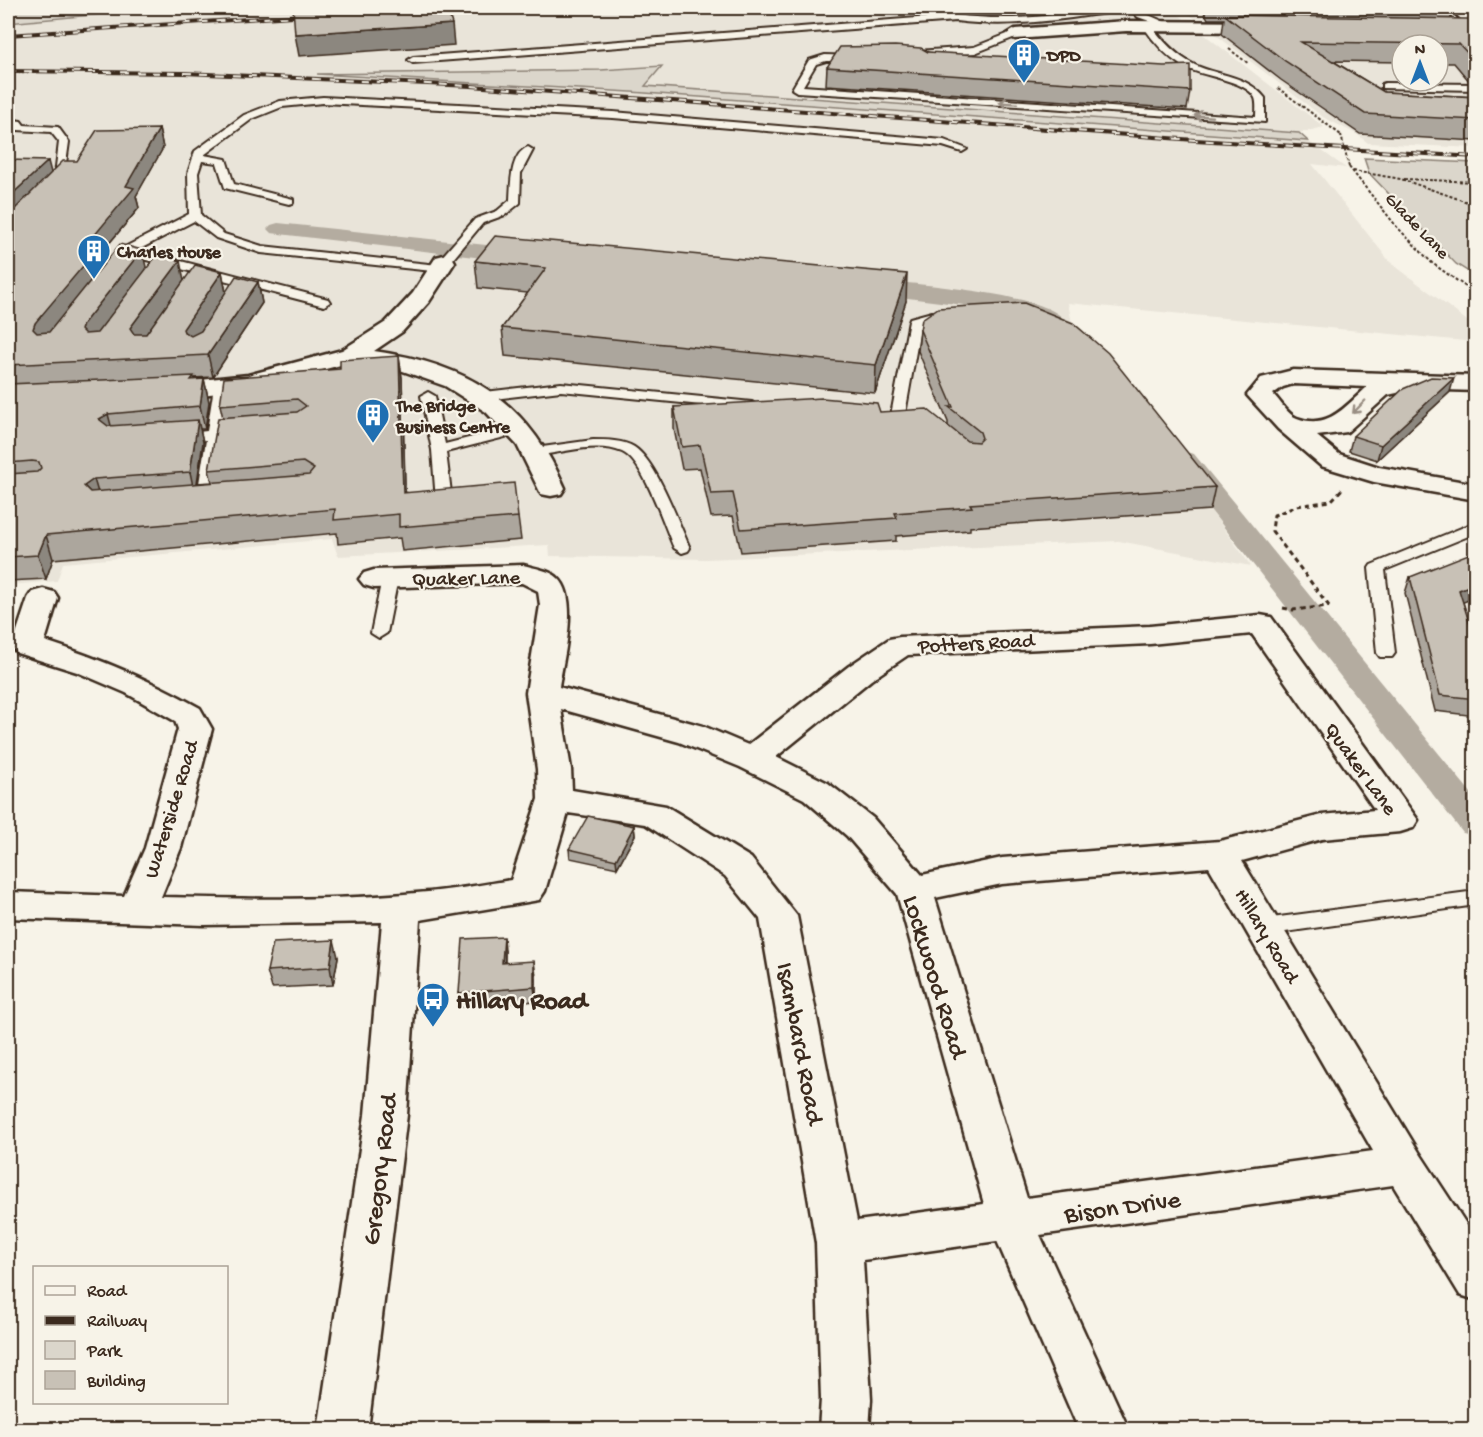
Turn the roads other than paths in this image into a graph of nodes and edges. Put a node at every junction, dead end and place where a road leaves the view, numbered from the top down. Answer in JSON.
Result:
{"nodes":[{"id":1,"x":1119,"y":8,"type":"edge"},
{"id":2,"x":1133,"y":8,"type":"edge"},
{"id":3,"x":1457,"y":8,"type":"edge"},
{"id":4,"x":1476,"y":24,"type":"edge"},
{"id":5,"x":1148,"y":26,"type":"junction"},
{"id":6,"x":1168,"y":26,"type":"junction"},
{"id":7,"x":1284,"y":27,"type":"edge"},
{"id":8,"x":1452,"y":30,"type":"edge"},
{"id":9,"x":1476,"y":30,"type":"edge"},
{"id":10,"x":1015,"y":34,"type":"joint"},
{"id":11,"x":867,"y":59,"type":"edge"},
{"id":12,"x":413,"y":60,"type":"dead end"},
{"id":13,"x":931,"y":64,"type":"edge"},
{"id":14,"x":1199,"y":70,"type":"junction"},
{"id":15,"x":1182,"y":75,"type":"edge"},
{"id":16,"x":1386,"y":86,"type":"dead end"},
{"id":17,"x":1476,"y":87,"type":"edge"},
{"id":18,"x":8,"y":122,"type":"edge"},
{"id":19,"x":962,"y":148,"type":"dead end"},
{"id":20,"x":528,"y":150,"type":"dead end"},
{"id":21,"x":198,"y":157,"type":"junction"},
{"id":22,"x":52,"y":189,"type":"edge"},
{"id":23,"x":289,"y":201,"type":"dead end"},
{"id":24,"x":195,"y":216,"type":"junction"},
{"id":25,"x":441,"y":265,"type":"junction"},
{"id":26,"x":324,"y":302,"type":"dead end"},
{"id":27,"x":955,"y":319,"type":"edge"},
{"id":28,"x":351,"y":355,"type":"junction"},
{"id":29,"x":1410,"y":383,"type":"junction"},
{"id":30,"x":1476,"y":384,"type":"edge"},
{"id":31,"x":221,"y":387,"type":"junction"},
{"id":32,"x":139,"y":393,"type":"edge"},
{"id":33,"x":428,"y":396,"type":"dead end"},
{"id":34,"x":485,"y":396,"type":"junction"},
{"id":35,"x":769,"y":408,"type":"edge"},
{"id":36,"x":897,"y":420,"type":"edge"},
{"id":37,"x":1287,"y":424,"type":"junction"},
{"id":38,"x":1338,"y":426,"type":"junction"},
{"id":39,"x":520,"y":429,"type":"junction"},
{"id":40,"x":258,"y":432,"type":"edge"},
{"id":41,"x":214,"y":435,"type":"junction"},
{"id":42,"x":170,"y":439,"type":"edge"},
{"id":43,"x":439,"y":450,"type":"junction"},
{"id":44,"x":535,"y":452,"type":"junction"},
{"id":45,"x":1320,"y":454,"type":"junction"},
{"id":46,"x":550,"y":488,"type":"dead end"},
{"id":47,"x":1476,"y":492,"type":"edge"},
{"id":48,"x":444,"y":501,"type":"edge"},
{"id":49,"x":204,"y":502,"type":"edge"},
{"id":50,"x":1476,"y":527,"type":"edge"},
{"id":51,"x":682,"y":548,"type":"dead end"},
{"id":52,"x":382,"y":578,"type":"joint"},
{"id":53,"x":43,"y":597,"type":"dead end"},
{"id":54,"x":1249,"y":625,"type":"joint"},
{"id":55,"x":380,"y":633,"type":"dead end"},
{"id":56,"x":1386,"y":653,"type":"dead end"},
{"id":57,"x":542,"y":693,"type":"junction"},
{"id":58,"x":752,"y":759,"type":"junction"},
{"id":59,"x":555,"y":784,"type":"junction"},
{"id":60,"x":1220,"y":854,"type":"junction"},
{"id":61,"x":914,"y":890,"type":"junction"},
{"id":62,"x":1476,"y":898,"type":"edge"},
{"id":63,"x":8,"y":905,"type":"edge"},
{"id":64,"x":402,"y":908,"type":"junction"},
{"id":65,"x":136,"y":911,"type":"junction"},
{"id":66,"x":1264,"y":927,"type":"junction"},
{"id":67,"x":1404,"y":1165,"type":"junction"},
{"id":68,"x":1011,"y":1220,"type":"junction"},
{"id":69,"x":839,"y":1243,"type":"junction"},
{"id":70,"x":1476,"y":1280,"type":"edge"},
{"id":71,"x":343,"y":1430,"type":"edge"},
{"id":72,"x":844,"y":1430,"type":"edge"},
{"id":73,"x":1104,"y":1430,"type":"edge"}],
"edges":[{"from":1,"to":12,"type":"lane"},
{"from":2,"to":6,"type":"lane"},
{"from":3,"to":4,"type":"street"},
{"from":5,"to":6,"type":"street"},
{"from":5,"to":10,"type":"street"},
{"from":5,"to":14,"type":"lane"},
{"from":6,"to":7,"type":"street"},
{"from":8,"to":9,"type":"street"},
{"from":10,"to":13,"type":"lane"},
{"from":14,"to":11,"type":"lane","one_way":true},
{"from":14,"to":15,"type":"lane"},
{"from":16,"to":17,"type":"lane"},
{"from":18,"to":22,"type":"lane"},
{"from":19,"to":21,"type":"lane"},
{"from":20,"to":25,"type":"lane"},
{"from":21,"to":23,"type":"lane"},
{"from":21,"to":24,"type":"lane"},
{"from":24,"to":25,"type":"lane"},
{"from":24,"to":26,"type":"lane"},
{"from":25,"to":28,"type":"street"},
{"from":27,"to":36,"type":"lane"},
{"from":28,"to":31,"type":"street"},
{"from":28,"to":34,"type":"street"},
{"from":29,"to":30,"type":"street"},
{"from":29,"to":37,"type":"street"},
{"from":29,"to":38,"type":"street","one_way":true},
{"from":31,"to":32,"type":"street"},
{"from":31,"to":41,"type":"lane"},
{"from":33,"to":43,"type":"lane"},
{"from":34,"to":35,"type":"lane"},
{"from":34,"to":39,"type":"street"},
{"from":37,"to":38,"type":"street"},
{"from":37,"to":45,"type":"street"},
{"from":38,"to":45,"type":"street"},
{"from":39,"to":43,"type":"lane"},
{"from":39,"to":44,"type":"street"},
{"from":40,"to":41,"type":"lane"},
{"from":41,"to":42,"type":"lane"},
{"from":41,"to":49,"type":"lane"},
{"from":43,"to":48,"type":"lane"},
{"from":44,"to":46,"type":"street"},
{"from":44,"to":51,"type":"lane"},
{"from":45,"to":47,"type":"street"},
{"from":50,"to":56,"type":"lane"},
{"from":52,"to":55,"type":"lane"},
{"from":52,"to":57,"type":"street","name":"Quaker Lane"},
{"from":53,"to":65,"type":"street","name":"Waterside Road"},
{"from":54,"to":58,"type":"street","name":"Potters Road"},
{"from":54,"to":60,"type":"street","name":"Quaker Lane"},
{"from":57,"to":58,"type":"street","name":"Lockwood Road"},
{"from":57,"to":59,"type":"street","name":"Quaker Lane"},
{"from":58,"to":61,"type":"street","name":"Lockwood Road"},
{"from":59,"to":64,"type":"street"},
{"from":59,"to":69,"type":"street","name":"Isambard Road"},
{"from":60,"to":61,"type":"street"},
{"from":60,"to":66,"type":"street","name":"Hillary Road"},
{"from":61,"to":68,"type":"street","name":"Lockwood Road"},
{"from":62,"to":66,"type":"lane"},
{"from":63,"to":65,"type":"street"},
{"from":64,"to":65,"type":"street"},
{"from":64,"to":71,"type":"street","name":"Gregory Road"},
{"from":66,"to":67,"type":"street","name":"Hillary Road"},
{"from":67,"to":68,"type":"street","name":"Bison Drive"},
{"from":67,"to":70,"type":"street","name":"Hillary Road"},
{"from":68,"to":69,"type":"street","name":"Bison Drive"},
{"from":68,"to":73,"type":"street","name":"Lockwood Road"},
{"from":69,"to":72,"type":"street","name":"Isambard Road"}]}
